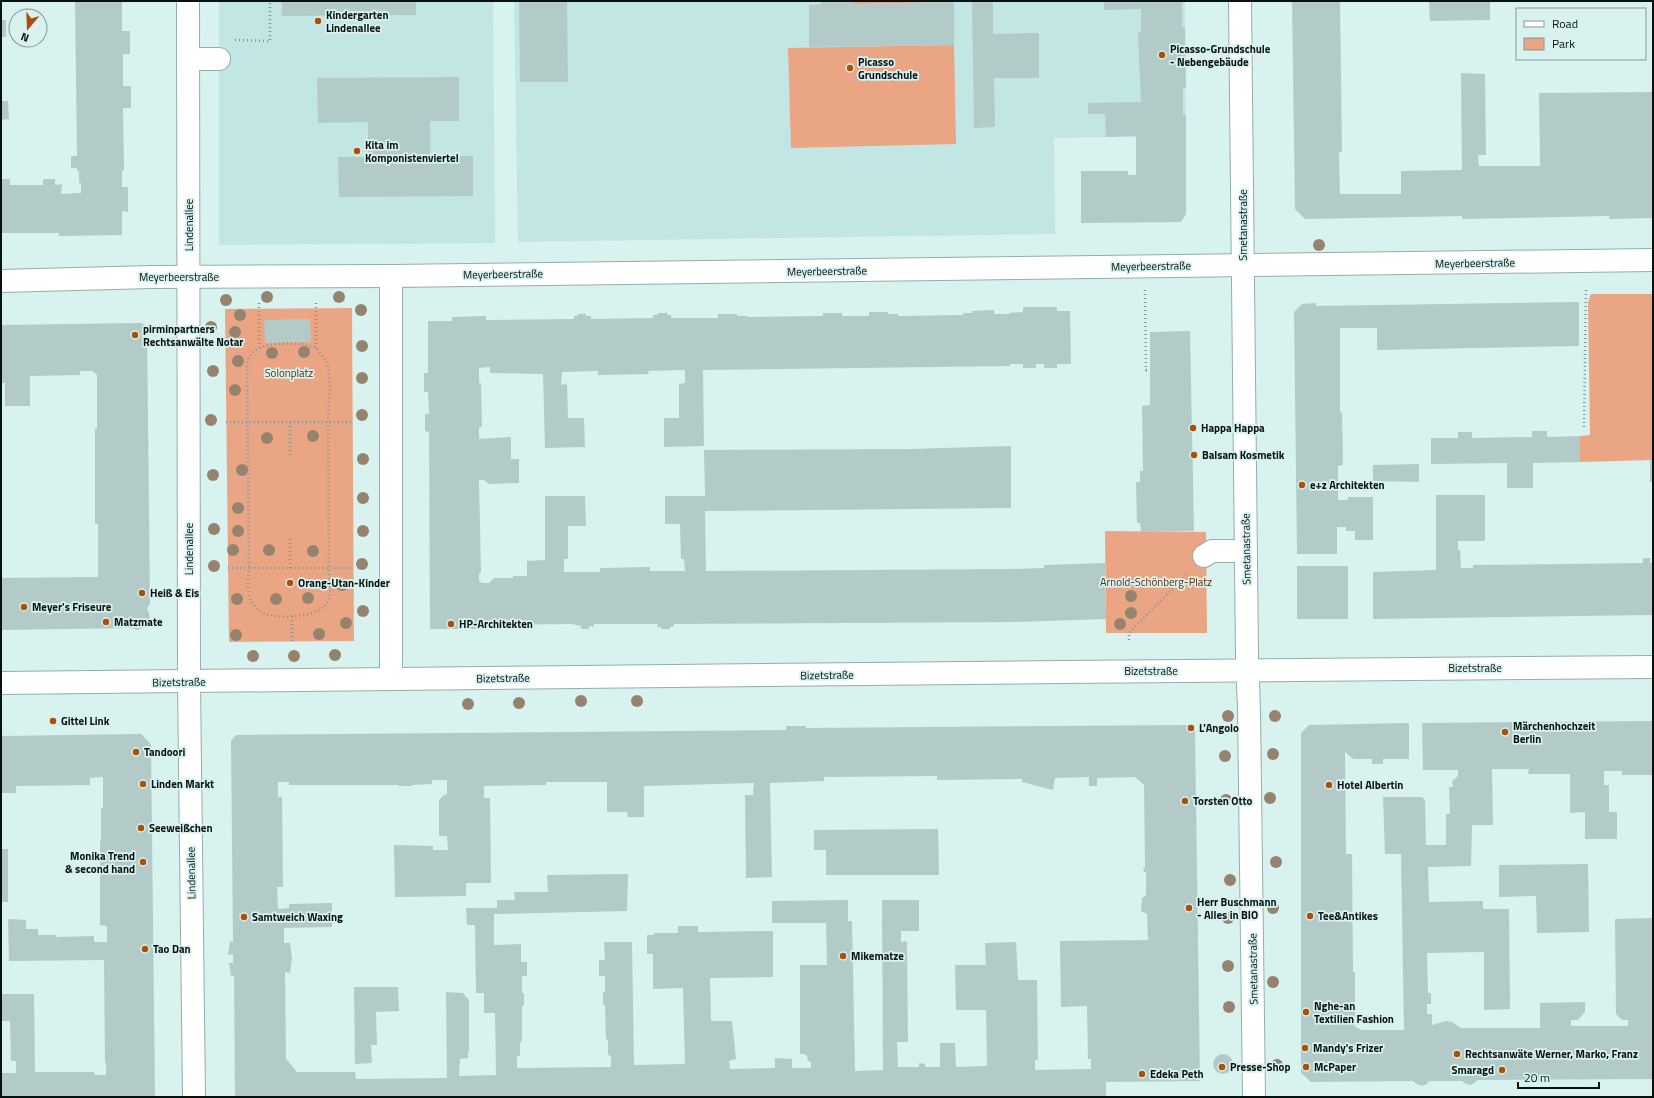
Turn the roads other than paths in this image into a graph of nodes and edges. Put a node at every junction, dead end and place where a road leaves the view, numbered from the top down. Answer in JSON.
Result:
{"nodes":[{"id":1,"x":188,"y":1,"type":"edge"},
{"id":2,"x":1240,"y":1,"type":"edge"},
{"id":3,"x":189,"y":59,"type":"junction"},
{"id":4,"x":219,"y":59,"type":"dead end"},
{"id":5,"x":1653,"y":260,"type":"edge"},
{"id":6,"x":1242,"y":266,"type":"junction"},
{"id":7,"x":391,"y":276,"type":"junction"},
{"id":8,"x":189,"y":277,"type":"junction"},
{"id":9,"x":1,"y":281,"type":"edge"},
{"id":10,"x":1246,"y":551,"type":"junction"},
{"id":11,"x":1204,"y":556,"type":"road end"},
{"id":12,"x":1653,"y":667,"type":"edge"},
{"id":13,"x":1247,"y":670,"type":"junction"},
{"id":14,"x":391,"y":679,"type":"junction"},
{"id":15,"x":189,"y":682,"type":"junction"},
{"id":16,"x":1,"y":683,"type":"edge"},
{"id":17,"x":194,"y":1097,"type":"edge"},
{"id":18,"x":1254,"y":1097,"type":"edge"}],
"edges":[{"from":1,"to":3,"type":"street","name":"Lindenallee"},
{"from":2,"to":6,"type":"street","name":"Smetanastraße"},
{"from":3,"to":4,"type":"street"},
{"from":3,"to":8,"type":"street","name":"Lindenallee"},
{"from":5,"to":6,"type":"street","name":"Meyerbeerstraße"},
{"from":6,"to":7,"type":"street","name":"Meyerbeerstraße"},
{"from":6,"to":10,"type":"street","name":"Smetanastraße"},
{"from":7,"to":8,"type":"street","name":"Meyerbeerstraße"},
{"from":7,"to":14,"type":"street"},
{"from":8,"to":9,"type":"street","name":"Meyerbeerstraße"},
{"from":8,"to":15,"type":"street","name":"Lindenallee"},
{"from":10,"to":11,"type":"street"},
{"from":10,"to":13,"type":"street","name":"Smetanastraße"},
{"from":12,"to":13,"type":"street","name":"Bizetstraße"},
{"from":13,"to":14,"type":"street","name":"Bizetstraße"},
{"from":13,"to":18,"type":"street","name":"Smetanastraße"},
{"from":14,"to":15,"type":"street","name":"Bizetstraße"},
{"from":15,"to":16,"type":"street","name":"Bizetstraße"},
{"from":15,"to":17,"type":"street","name":"Lindenallee"}]}
